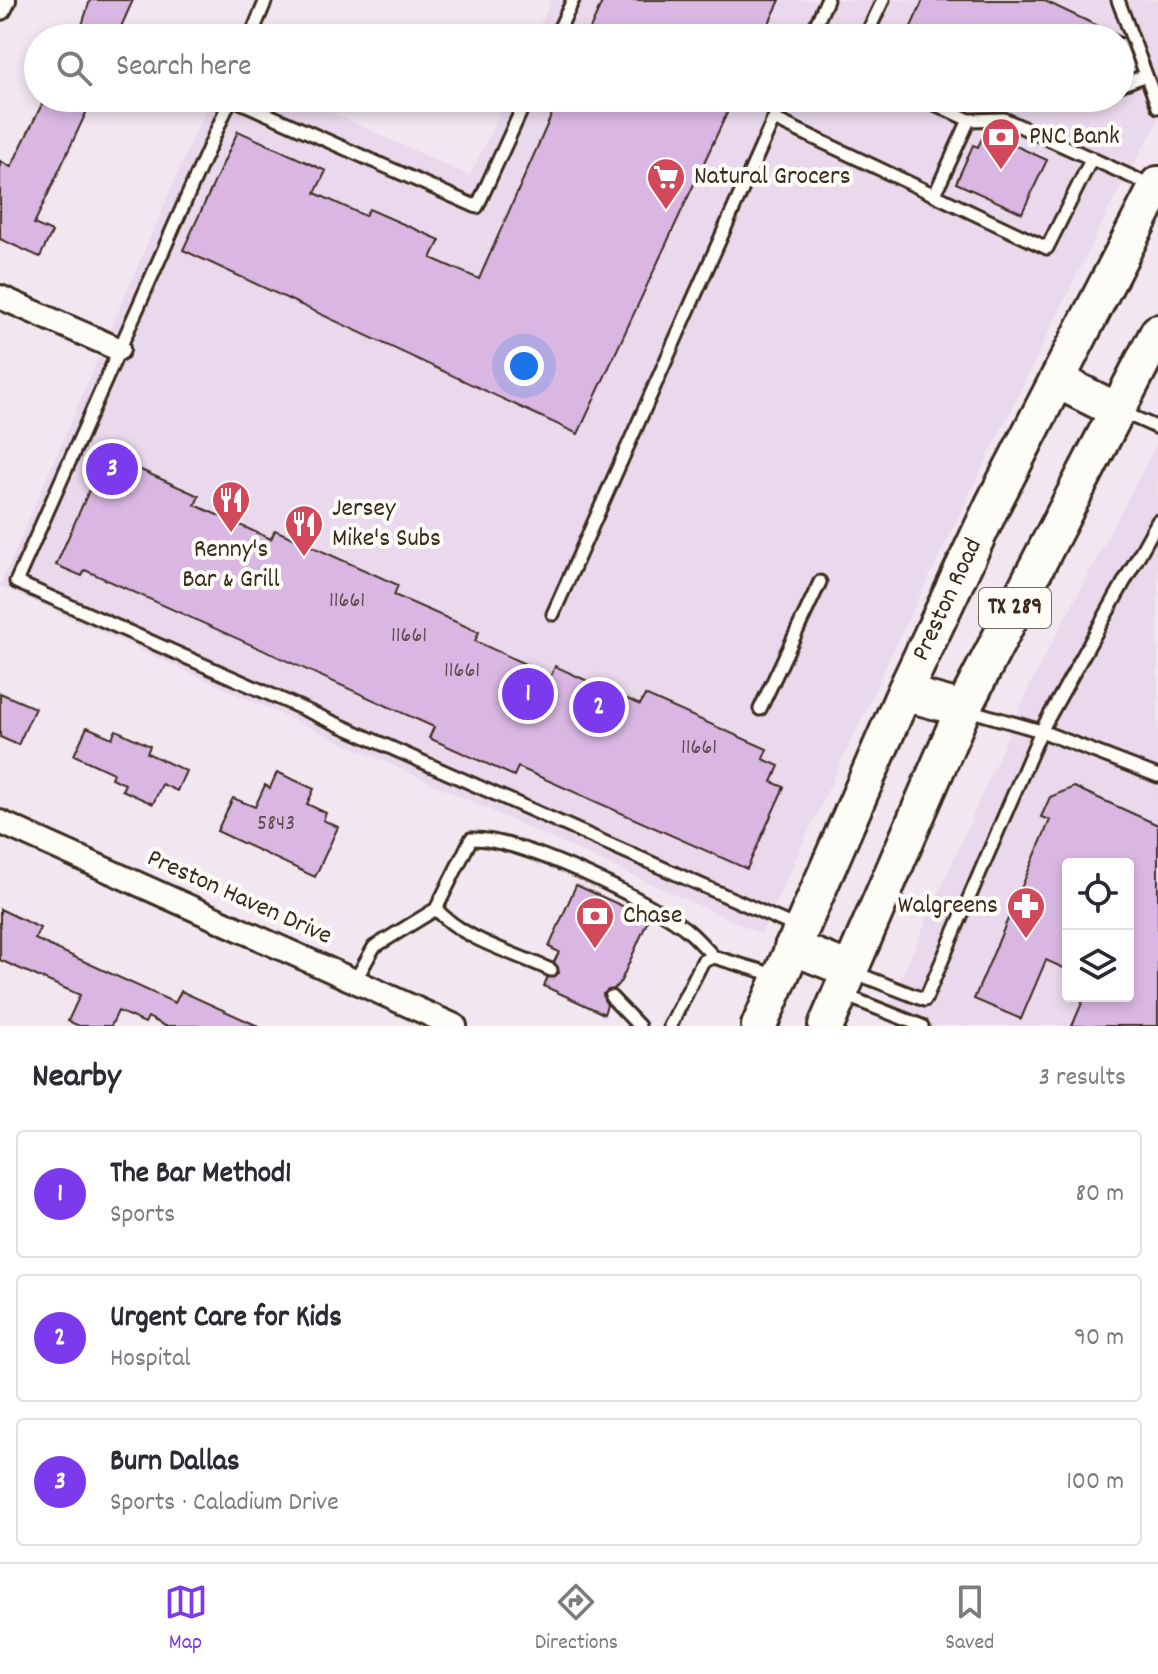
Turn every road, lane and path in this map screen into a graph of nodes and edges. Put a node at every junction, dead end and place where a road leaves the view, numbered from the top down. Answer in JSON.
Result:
{"nodes":[{"id":1,"x":4,"y":0,"type":"edge"},
{"id":2,"x":266,"y":0,"type":"edge"},
{"id":3,"x":573,"y":0,"type":"edge"},
{"id":4,"x":827,"y":0,"type":"edge"},
{"id":5,"x":883,"y":0,"type":"edge"},
{"id":6,"x":1118,"y":0,"type":"edge"},
{"id":7,"x":0,"y":8,"type":"edge"},
{"id":8,"x":256,"y":24,"type":"edge"},
{"id":9,"x":562,"y":24,"type":"edge"},
{"id":10,"x":816,"y":24,"type":"edge"},
{"id":11,"x":872,"y":24,"type":"edge"},
{"id":12,"x":1126,"y":24,"type":"edge"},
{"id":13,"x":1134,"y":47,"type":"edge"},
{"id":14,"x":1144,"y":76,"type":"junction"},
{"id":15,"x":1134,"y":80,"type":"edge"},
{"id":16,"x":1158,"y":107,"type":"edge"},
{"id":17,"x":225,"y":112,"type":"edge"},
{"id":18,"x":263,"y":112,"type":"edge"},
{"id":19,"x":521,"y":112,"type":"edge"},
{"id":20,"x":777,"y":112,"type":"edge"},
{"id":21,"x":952,"y":112,"type":"edge"},
{"id":22,"x":774,"y":119,"type":"junction"},
{"id":23,"x":969,"y":120,"type":"junction"},
{"id":24,"x":1092,"y":158,"type":"junction"},
{"id":25,"x":1157,"y":186,"type":"edge"},
{"id":26,"x":935,"y":194,"type":"junction"},
{"id":27,"x":0,"y":297,"type":"edge"},
{"id":28,"x":1158,"y":332,"type":"edge"},
{"id":29,"x":118,"y":349,"type":"junction"},
{"id":30,"x":1058,"y":381,"type":"junction"},
{"id":31,"x":1118,"y":411,"type":"junction"},
{"id":32,"x":1158,"y":428,"type":"edge"},
{"id":33,"x":1158,"y":521,"type":"edge"},
{"id":34,"x":820,"y":582,"type":"dead end"},
{"id":35,"x":553,"y":614,"type":"dead end"},
{"id":36,"x":904,"y":693,"type":"junction"},
{"id":37,"x":760,"y":709,"type":"dead end"},
{"id":38,"x":963,"y":709,"type":"junction"},
{"id":39,"x":1041,"y":731,"type":"junction"},
{"id":40,"x":1158,"y":776,"type":"edge"},
{"id":41,"x":0,"y":822,"type":"edge"},
{"id":42,"x":436,"y":909,"type":"junction"},
{"id":43,"x":791,"y":951,"type":"junction"},
{"id":44,"x":714,"y":957,"type":"junction"},
{"id":45,"x":551,"y":970,"type":"dead end"},
{"id":46,"x":355,"y":981,"type":"junction"},
{"id":47,"x":845,"y":982,"type":"junction"},
{"id":48,"x":611,"y":997,"type":"dead end"},
{"id":49,"x":455,"y":1026,"type":"edge"},
{"id":50,"x":639,"y":1026,"type":"edge"},
{"id":51,"x":670,"y":1026,"type":"edge"},
{"id":52,"x":759,"y":1026,"type":"edge"},
{"id":53,"x":826,"y":1026,"type":"edge"},
{"id":54,"x":922,"y":1026,"type":"edge"}],
"edges":[{"from":1,"to":7,"type":"street"},
{"from":2,"to":8,"type":"lane"},
{"from":3,"to":9,"type":"lane"},
{"from":4,"to":10,"type":"lane"},
{"from":5,"to":11,"type":"lane"},
{"from":6,"to":12,"type":"lane"},
{"from":13,"to":14,"type":"lane"},
{"from":14,"to":15,"type":"lane"},
{"from":14,"to":16,"type":"lane"},
{"from":17,"to":29,"type":"lane"},
{"from":18,"to":19,"type":"lane"},
{"from":20,"to":22,"type":"lane"},
{"from":21,"to":23,"type":"lane"},
{"from":22,"to":26,"type":"lane"},
{"from":22,"to":35,"type":"lane"},
{"from":23,"to":24,"type":"lane"},
{"from":23,"to":26,"type":"lane"},
{"from":24,"to":25,"type":"lane"},
{"from":24,"to":26,"type":"lane"},
{"from":25,"to":30,"type":"main road","name":"Preston Road","number":"TX 289"},
{"from":27,"to":29,"type":"street"},
{"from":28,"to":31,"type":"main road","number":"TX 289"},
{"from":29,"to":43,"type":"lane"},
{"from":30,"to":31,"type":"main road"},
{"from":30,"to":36,"type":"main road","name":"Preston Road","number":"TX 289"},
{"from":31,"to":32,"type":"lane"},
{"from":31,"to":38,"type":"main road","number":"TX 289"},
{"from":33,"to":39,"type":"lane"},
{"from":34,"to":37,"type":"lane"},
{"from":36,"to":38,"type":"main road"},
{"from":36,"to":43,"type":"main road","name":"Preston Road","number":"TX 289"},
{"from":38,"to":39,"type":"lane"},
{"from":38,"to":47,"type":"main road","number":"TX 289"},
{"from":39,"to":40,"type":"lane"},
{"from":39,"to":47,"type":"lane"},
{"from":41,"to":46,"type":"street","name":"Preston Haven Drive"},
{"from":42,"to":44,"type":"lane"},
{"from":42,"to":45,"type":"lane"},
{"from":42,"to":46,"type":"lane"},
{"from":43,"to":44,"type":"lane"},
{"from":43,"to":47,"type":"main road"},
{"from":43,"to":52,"type":"main road","name":"Preston Road","number":"TX 289"},
{"from":44,"to":51,"type":"lane"},
{"from":46,"to":49,"type":"street","name":"Preston Haven Drive"},
{"from":47,"to":53,"type":"main road","number":"TX 289"},
{"from":47,"to":54,"type":"lane"},
{"from":48,"to":50,"type":"lane"}]}
